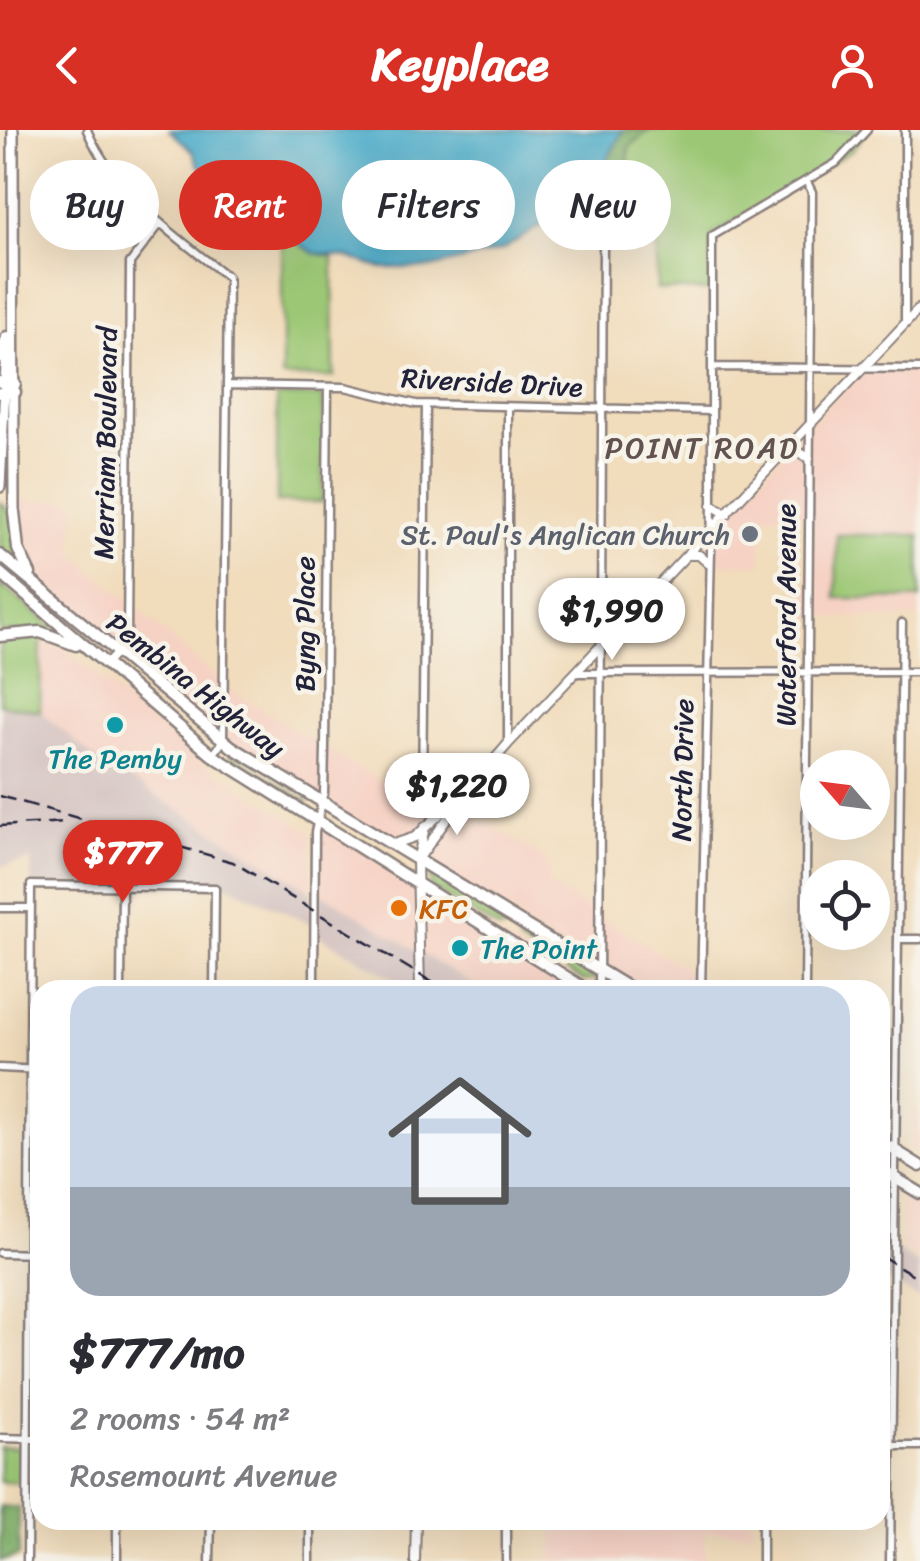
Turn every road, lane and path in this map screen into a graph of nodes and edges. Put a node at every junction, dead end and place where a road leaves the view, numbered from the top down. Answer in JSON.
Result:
{"nodes":[{"id":1,"x":13,"y":130,"type":"edge"},
{"id":2,"x":87,"y":130,"type":"edge"},
{"id":3,"x":867,"y":130,"type":"edge"},
{"id":4,"x":906,"y":130,"type":"edge"},
{"id":5,"x":807,"y":182,"type":"junction"},
{"id":6,"x":160,"y":224,"type":"junction"},
{"id":7,"x":603,"y":250,"type":"edge"},
{"id":8,"x":920,"y":308,"type":"edge"},
{"id":9,"x":12,"y":324,"type":"junction"},
{"id":10,"x":905,"y":324,"type":"junction"},
{"id":11,"x":7,"y":337,"type":"junction"},
{"id":12,"x":0,"y":358,"type":"edge"},
{"id":13,"x":712,"y":367,"type":"junction"},
{"id":14,"x":810,"y":368,"type":"junction"},
{"id":15,"x":863,"y":368,"type":"junction"},
{"id":16,"x":920,"y":369,"type":"edge"},
{"id":17,"x":227,"y":385,"type":"junction"},
{"id":18,"x":328,"y":387,"type":"junction"},
{"id":19,"x":7,"y":388,"type":"edge"},
{"id":20,"x":426,"y":404,"type":"junction"},
{"id":21,"x":508,"y":407,"type":"junction"},
{"id":22,"x":604,"y":410,"type":"junction"},
{"id":23,"x":711,"y":411,"type":"junction"},
{"id":24,"x":809,"y":428,"type":"junction"},
{"id":25,"x":787,"y":451,"type":"junction"},
{"id":26,"x":809,"y":458,"type":"junction"},
{"id":27,"x":0,"y":487,"type":"edge"},
{"id":28,"x":712,"y":505,"type":"junction"},
{"id":29,"x":14,"y":512,"type":"joint"},
{"id":30,"x":727,"y":514,"type":"junction"},
{"id":31,"x":709,"y":533,"type":"junction"},
{"id":32,"x":0,"y":555,"type":"edge"},
{"id":33,"x":688,"y":555,"type":"junction"},
{"id":34,"x":708,"y":563,"type":"junction"},
{"id":35,"x":0,"y":574,"type":"edge"},
{"id":36,"x":40,"y":588,"type":"junction"},
{"id":37,"x":902,"y":623,"type":"dead end"},
{"id":38,"x":0,"y":636,"type":"edge"},
{"id":39,"x":604,"y":644,"type":"junction"},
{"id":40,"x":116,"y":652,"type":"junction"},
{"id":41,"x":93,"y":654,"type":"junction"},
{"id":42,"x":106,"y":664,"type":"junction"},
{"id":43,"x":903,"y":672,"type":"junction"},
{"id":44,"x":920,"y":672,"type":"edge"},
{"id":45,"x":576,"y":674,"type":"junction"},
{"id":46,"x":603,"y":674,"type":"junction"},
{"id":47,"x":706,"y":674,"type":"junction"},
{"id":48,"x":807,"y":674,"type":"junction"},
{"id":49,"x":223,"y":741,"type":"junction"},
{"id":50,"x":508,"y":744,"type":"junction"},
{"id":51,"x":212,"y":755,"type":"junction"},
{"id":52,"x":467,"y":790,"type":"junction"},
{"id":53,"x":322,"y":804,"type":"junction"},
{"id":54,"x":440,"y":814,"type":"junction"},
{"id":55,"x":316,"y":820,"type":"junction"},
{"id":56,"x":425,"y":828,"type":"junction"},
{"id":57,"x":442,"y":828,"type":"junction"},
{"id":58,"x":389,"y":845,"type":"junction"},
{"id":59,"x":380,"y":860,"type":"junction"},
{"id":60,"x":417,"y":861,"type":"junction"},
{"id":61,"x":420,"y":886,"type":"junction"},
{"id":62,"x":122,"y":887,"type":"junction"},
{"id":63,"x":0,"y":908,"type":"edge"},
{"id":64,"x":31,"y":908,"type":"junction"},
{"id":65,"x":900,"y":939,"type":"junction"},
{"id":66,"x":920,"y":939,"type":"edge"},
{"id":67,"x":600,"y":971,"type":"junction"},
{"id":68,"x":121,"y":980,"type":"edge"},
{"id":69,"x":214,"y":980,"type":"edge"},
{"id":70,"x":314,"y":980,"type":"edge"},
{"id":71,"x":420,"y":980,"type":"edge"},
{"id":72,"x":570,"y":980,"type":"edge"},
{"id":73,"x":600,"y":980,"type":"edge"},
{"id":74,"x":615,"y":980,"type":"edge"},
{"id":75,"x":701,"y":980,"type":"edge"},
{"id":76,"x":805,"y":980,"type":"edge"},
{"id":77,"x":0,"y":1068,"type":"edge"},
{"id":78,"x":27,"y":1070,"type":"junction"},
{"id":79,"x":890,"y":1147,"type":"edge"},
{"id":80,"x":898,"y":1152,"type":"junction"},
{"id":81,"x":920,"y":1166,"type":"edge"},
{"id":82,"x":892,"y":1176,"type":"junction"},
{"id":83,"x":920,"y":1193,"type":"edge"},
{"id":84,"x":0,"y":1253,"type":"edge"},
{"id":85,"x":29,"y":1254,"type":"junction"},
{"id":86,"x":0,"y":1438,"type":"edge"},
{"id":87,"x":28,"y":1439,"type":"junction"},
{"id":88,"x":892,"y":1446,"type":"junction"},
{"id":89,"x":920,"y":1446,"type":"edge"},
{"id":90,"x":118,"y":1530,"type":"edge"},
{"id":91,"x":210,"y":1530,"type":"edge"},
{"id":92,"x":310,"y":1530,"type":"edge"},
{"id":93,"x":416,"y":1530,"type":"edge"},
{"id":94,"x":506,"y":1530,"type":"edge"},
{"id":95,"x":762,"y":1530,"type":"edge"},
{"id":96,"x":27,"y":1561,"type":"edge"},
{"id":97,"x":117,"y":1561,"type":"edge"},
{"id":98,"x":210,"y":1561,"type":"edge"},
{"id":99,"x":310,"y":1561,"type":"edge"},
{"id":100,"x":415,"y":1561,"type":"edge"},
{"id":101,"x":506,"y":1561,"type":"edge"},
{"id":102,"x":762,"y":1561,"type":"edge"},
{"id":103,"x":890,"y":1561,"type":"edge"}],
"edges":[{"from":1,"to":9,"type":"main road"},
{"from":2,"to":6,"type":"street"},
{"from":3,"to":5,"type":"street","name":"North Drive"},
{"from":4,"to":10,"type":"street"},
{"from":5,"to":13,"type":"street","name":"North Drive"},
{"from":5,"to":14,"type":"street","name":"Waterford Avenue"},
{"from":6,"to":17,"type":"street"},
{"from":6,"to":40,"type":"street","name":"Merriam Boulevard"},
{"from":7,"to":22,"type":"street"},
{"from":8,"to":10,"type":"street"},
{"from":9,"to":11,"type":"main road"},
{"from":9,"to":19,"type":"main road"},
{"from":10,"to":15,"type":"street"},
{"from":11,"to":12,"type":"main road"},
{"from":11,"to":19,"type":"main road"},
{"from":13,"to":14,"type":"street"},
{"from":13,"to":23,"type":"street","name":"North Drive"},
{"from":14,"to":15,"type":"street"},
{"from":14,"to":24,"type":"street","name":"Waterford Avenue"},
{"from":15,"to":16,"type":"street"},
{"from":15,"to":24,"type":"street"},
{"from":17,"to":18,"type":"street","name":"Riverside Drive"},
{"from":17,"to":49,"type":"street"},
{"from":18,"to":20,"type":"street","name":"Riverside Drive"},
{"from":18,"to":53,"type":"street","name":"Byng Place"},
{"from":19,"to":27,"type":"main road"},
{"from":19,"to":29,"type":"main road"},
{"from":20,"to":21,"type":"street","name":"Riverside Drive"},
{"from":20,"to":54,"type":"street"},
{"from":21,"to":22,"type":"street","name":"Riverside Drive"},
{"from":21,"to":50,"type":"street"},
{"from":22,"to":23,"type":"street","name":"Riverside Drive"},
{"from":22,"to":39,"type":"street"},
{"from":23,"to":28,"type":"street","name":"North Drive"},
{"from":24,"to":25,"type":"street"},
{"from":24,"to":26,"type":"street","name":"Waterford Avenue"},
{"from":25,"to":26,"type":"street"},
{"from":25,"to":30,"type":"street"},
{"from":26,"to":48,"type":"street","name":"Waterford Avenue"},
{"from":28,"to":30,"type":"street"},
{"from":28,"to":31,"type":"street","name":"North Drive"},
{"from":29,"to":36,"type":"main road"},
{"from":30,"to":31,"type":"street"},
{"from":31,"to":33,"type":"street"},
{"from":31,"to":34,"type":"street","name":"North Drive"},
{"from":32,"to":36,"type":"main road","name":"Pembina Highway"},
{"from":33,"to":34,"type":"street"},
{"from":33,"to":39,"type":"street"},
{"from":34,"to":47,"type":"street","name":"North Drive"},
{"from":35,"to":41,"type":"main road","name":"Pembina Highway"},
{"from":36,"to":40,"type":"main road","name":"Pembina Highway"},
{"from":37,"to":43,"type":"street"},
{"from":38,"to":41,"type":"main road"},
{"from":39,"to":45,"type":"street"},
{"from":39,"to":46,"type":"street"},
{"from":40,"to":42,"type":"street","name":"Merriam Boulevard"},
{"from":40,"to":49,"type":"main road","name":"Pembina Highway"},
{"from":41,"to":42,"type":"main road","name":"Pembina Highway"},
{"from":42,"to":51,"type":"main road","name":"Pembina Highway"},
{"from":43,"to":44,"type":"street"},
{"from":43,"to":48,"type":"street"},
{"from":43,"to":65,"type":"street"},
{"from":45,"to":46,"type":"street"},
{"from":45,"to":50,"type":"street"},
{"from":46,"to":47,"type":"street"},
{"from":46,"to":67,"type":"street"},
{"from":47,"to":48,"type":"street"},
{"from":47,"to":75,"type":"street","name":"North Drive"},
{"from":48,"to":76,"type":"street","name":"Waterford Avenue"},
{"from":49,"to":51,"type":"street"},
{"from":49,"to":53,"type":"main road","name":"Pembina Highway"},
{"from":50,"to":52,"type":"street"},
{"from":51,"to":55,"type":"main road","name":"Pembina Highway"},
{"from":52,"to":54,"type":"street"},
{"from":52,"to":57,"type":"street"},
{"from":53,"to":55,"type":"street","name":"Byng Place"},
{"from":53,"to":58,"type":"main road","name":"Pembina Highway"},
{"from":54,"to":56,"type":"street"},
{"from":54,"to":57,"type":"street"},
{"from":55,"to":59,"type":"main road","name":"Pembina Highway"},
{"from":55,"to":70,"type":"street","name":"Byng Place"},
{"from":56,"to":58,"type":"street"},
{"from":56,"to":60,"type":"street"},
{"from":57,"to":60,"type":"street"},
{"from":58,"to":60,"type":"main road","name":"Pembina Highway"},
{"from":59,"to":60,"type":"main road"},
{"from":59,"to":61,"type":"main road","name":"Pembina Highway"},
{"from":60,"to":61,"type":"street"},
{"from":60,"to":67,"type":"main road","name":"Pembina Highway"},
{"from":61,"to":71,"type":"street"},
{"from":61,"to":72,"type":"main road","name":"Pembina Highway"},
{"from":62,"to":64,"type":"street"},
{"from":62,"to":68,"type":"street"},
{"from":62,"to":69,"type":"street"},
{"from":63,"to":64,"type":"street"},
{"from":64,"to":78,"type":"street"},
{"from":65,"to":66,"type":"street"},
{"from":65,"to":80,"type":"street"},
{"from":67,"to":73,"type":"street"},
{"from":67,"to":74,"type":"main road","name":"Pembina Highway"},
{"from":77,"to":78,"type":"street"},
{"from":78,"to":85,"type":"street"},
{"from":79,"to":80,"type":"main road"},
{"from":80,"to":81,"type":"main road"},
{"from":80,"to":82,"type":"street"},
{"from":82,"to":83,"type":"main road"},
{"from":82,"to":88,"type":"street"},
{"from":84,"to":85,"type":"street"},
{"from":85,"to":87,"type":"street"},
{"from":86,"to":87,"type":"street"},
{"from":87,"to":96,"type":"street"},
{"from":88,"to":89,"type":"street"},
{"from":88,"to":103,"type":"street"},
{"from":90,"to":97,"type":"street"},
{"from":91,"to":98,"type":"street"},
{"from":92,"to":99,"type":"street"},
{"from":93,"to":100,"type":"street"},
{"from":94,"to":101,"type":"street"},
{"from":95,"to":102,"type":"street"}]}
